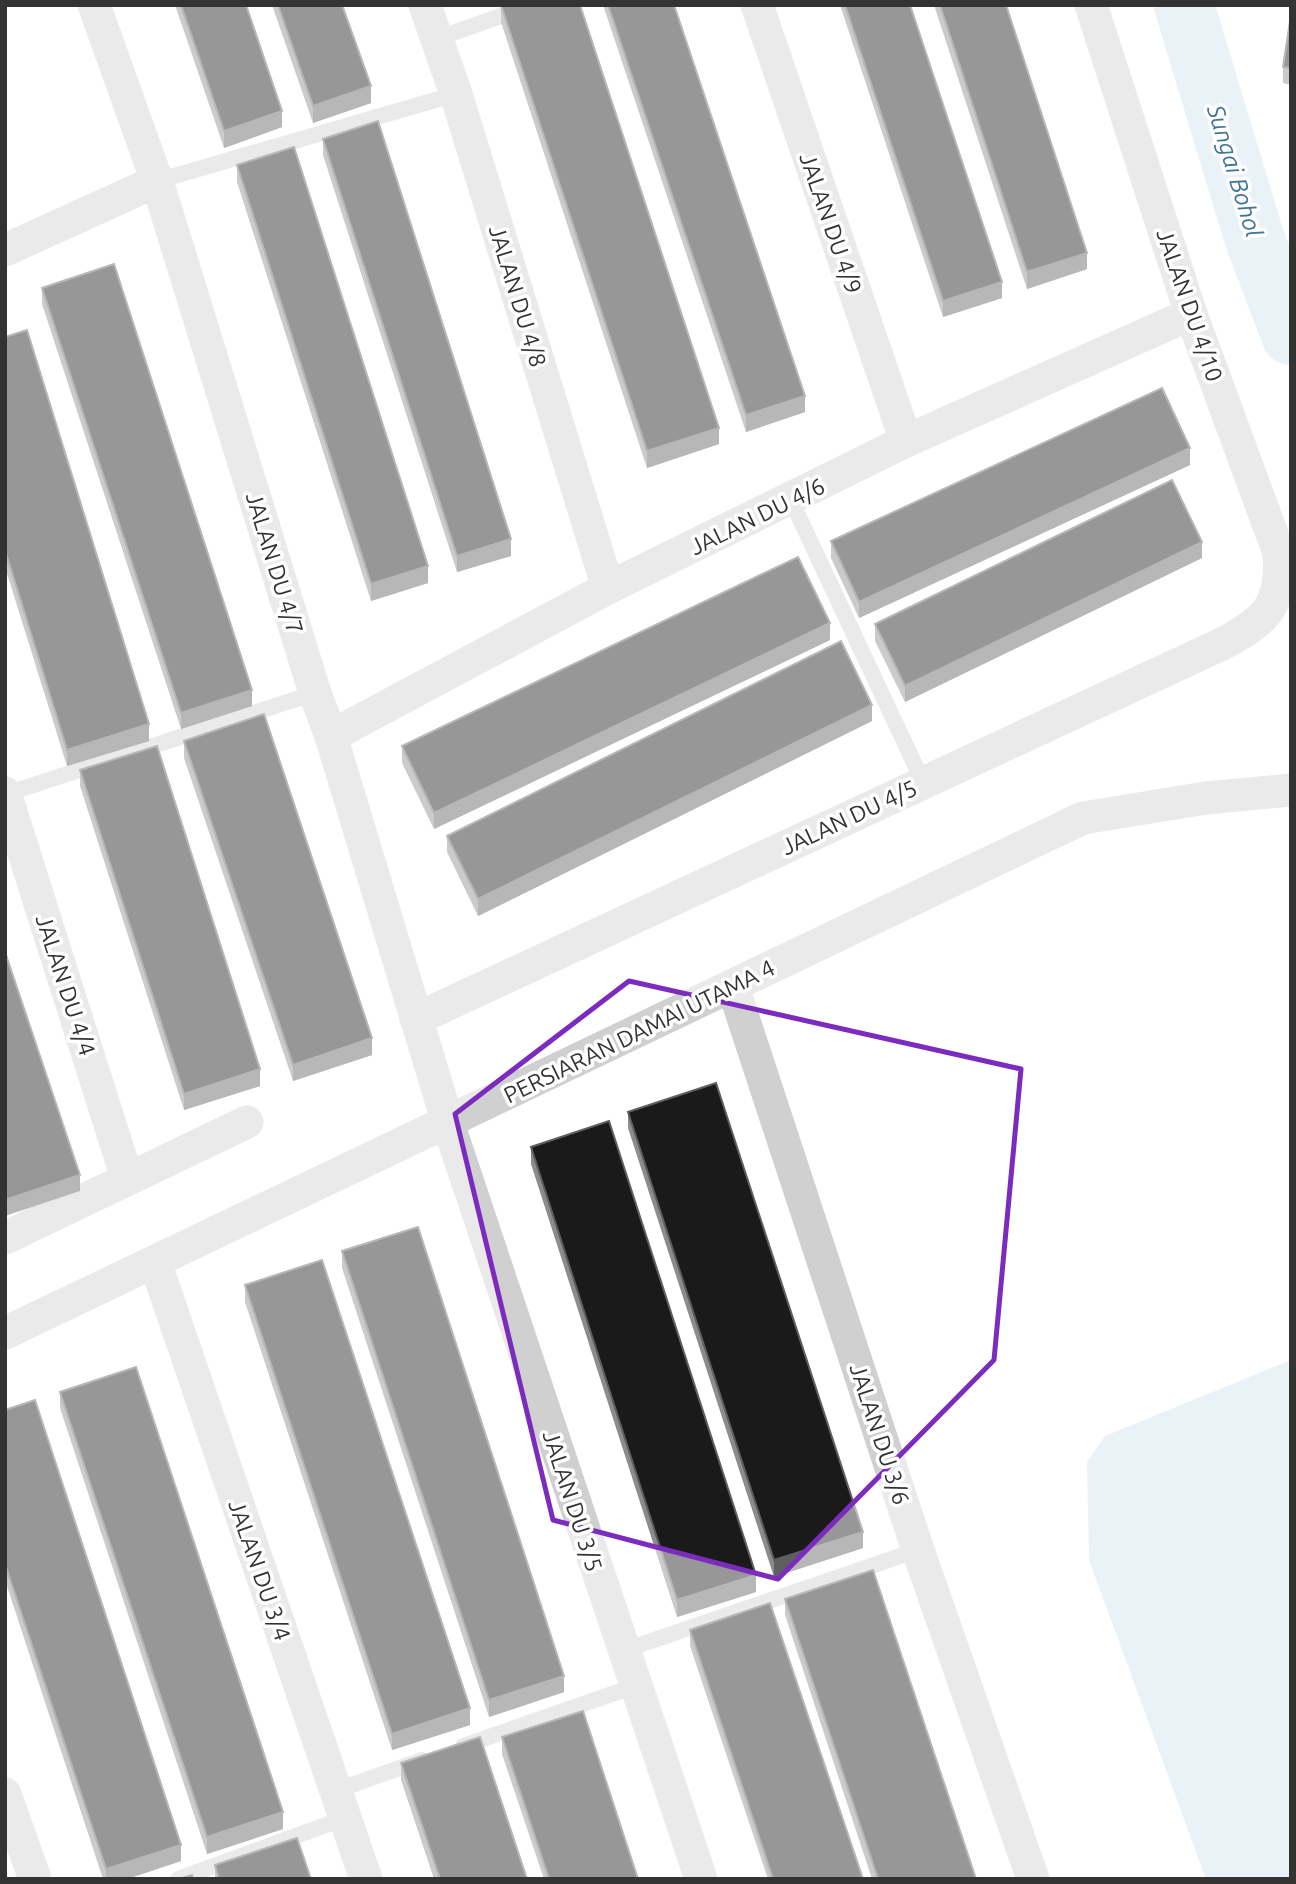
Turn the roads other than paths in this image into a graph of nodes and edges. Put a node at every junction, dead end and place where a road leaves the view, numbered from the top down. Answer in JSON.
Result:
{"nodes":[{"id":1,"x":94,"y":5,"type":"edge"},
{"id":2,"x":425,"y":5,"type":"edge"},
{"id":3,"x":533,"y":5,"type":"edge"},
{"id":4,"x":757,"y":5,"type":"edge"},
{"id":5,"x":1091,"y":5,"type":"edge"},
{"id":6,"x":436,"y":39,"type":"junction"},
{"id":7,"x":456,"y":94,"type":"junction"},
{"id":8,"x":158,"y":181,"type":"junction"},
{"id":9,"x":5,"y":250,"type":"edge"},
{"id":10,"x":1191,"y":314,"type":"junction"},
{"id":11,"x":906,"y":441,"type":"junction"},
{"id":12,"x":791,"y":500,"type":"junction"},
{"id":13,"x":608,"y":588,"type":"junction"},
{"id":14,"x":1273,"y":605,"type":"joint"},
{"id":15,"x":315,"y":693,"type":"junction"},
{"id":16,"x":331,"y":736,"type":"junction"},
{"id":17,"x":923,"y":782,"type":"junction"},
{"id":18,"x":1291,"y":790,"type":"edge"},
{"id":19,"x":6,"y":793,"type":"edge"},
{"id":20,"x":11,"y":835,"type":"edge"},
{"id":21,"x":733,"y":987,"type":"junction"},
{"id":22,"x":416,"y":1018,"type":"junction"},
{"id":23,"x":247,"y":1122,"type":"dead end"},
{"id":24,"x":447,"y":1123,"type":"junction"},
{"id":25,"x":127,"y":1178,"type":"junction"},
{"id":26,"x":5,"y":1238,"type":"edge"},
{"id":27,"x":155,"y":1262,"type":"junction"},
{"id":28,"x":5,"y":1332,"type":"edge"},
{"id":29,"x":918,"y":1550,"type":"junction"},
{"id":30,"x":622,"y":1651,"type":"junction"},
{"id":31,"x":635,"y":1686,"type":"junction"},
{"id":32,"x":5,"y":1794,"type":"edge"},
{"id":33,"x":340,"y":1805,"type":"junction"},
{"id":34,"x":35,"y":1879,"type":"edge"},
{"id":35,"x":178,"y":1879,"type":"edge"},
{"id":36,"x":366,"y":1879,"type":"edge"},
{"id":37,"x":701,"y":1879,"type":"edge"},
{"id":38,"x":1033,"y":1879,"type":"edge"}],
"edges":[{"from":1,"to":8,"type":"street","name":"JALAN DU 4/7"},
{"from":2,"to":6,"type":"street","name":"JALAN DU 4/8"},
{"from":3,"to":6,"type":"lane"},
{"from":4,"to":11,"type":"street","name":"JALAN DU 4/9"},
{"from":5,"to":10,"type":"street","name":"JALAN DU 4/10"},
{"from":6,"to":7,"type":"street","name":"JALAN DU 4/8"},
{"from":7,"to":8,"type":"lane"},
{"from":7,"to":13,"type":"street","name":"JALAN DU 4/8"},
{"from":8,"to":9,"type":"street"},
{"from":8,"to":15,"type":"street","name":"JALAN DU 4/7"},
{"from":10,"to":11,"type":"street","name":"JALAN DU 4/6"},
{"from":10,"to":14,"type":"street","name":"JALAN DU 4/10"},
{"from":11,"to":12,"type":"street","name":"JALAN DU 4/6"},
{"from":12,"to":13,"type":"street","name":"JALAN DU 4/6"},
{"from":12,"to":17,"type":"lane"},
{"from":13,"to":16,"type":"street","name":"JALAN DU 4/6"},
{"from":14,"to":17,"type":"street","name":"JALAN DU 4/5"},
{"from":15,"to":16,"type":"street","name":"JALAN DU 4/7"},
{"from":15,"to":19,"type":"lane"},
{"from":16,"to":22,"type":"street","name":"JALAN DU 4/7"},
{"from":17,"to":22,"type":"street","name":"JALAN DU 4/5"},
{"from":18,"to":21,"type":"street","name":"PERSIARAN DAMAI UTAMA 4"},
{"from":19,"to":20,"type":"street","name":"JALAN DU 4/4"},
{"from":20,"to":25,"type":"street","name":"JALAN DU 4/4"},
{"from":21,"to":24,"type":"street","name":"PERSIARAN DAMAI UTAMA 4"},
{"from":21,"to":29,"type":"street","name":"JALAN DU 3/6"},
{"from":22,"to":24,"type":"street","name":"JALAN DU 4/7"},
{"from":23,"to":25,"type":"street"},
{"from":24,"to":27,"type":"street","name":"PERSIARAN DAMAI UTAMA 4"},
{"from":24,"to":30,"type":"street","name":"JALAN DU 3/5"},
{"from":25,"to":26,"type":"street"},
{"from":27,"to":28,"type":"street","name":"PERSIARAN DAMAI UTAMA 4"},
{"from":27,"to":33,"type":"street","name":"JALAN DU 3/4"},
{"from":29,"to":30,"type":"lane"},
{"from":29,"to":38,"type":"street","name":"JALAN DU 3/6"},
{"from":30,"to":31,"type":"street","name":"JALAN DU 3/5"},
{"from":31,"to":33,"type":"lane"},
{"from":31,"to":37,"type":"street","name":"JALAN DU 3/5"},
{"from":32,"to":34,"type":"street"},
{"from":33,"to":35,"type":"lane"},
{"from":33,"to":36,"type":"street","name":"JALAN DU 3/4"}]}
